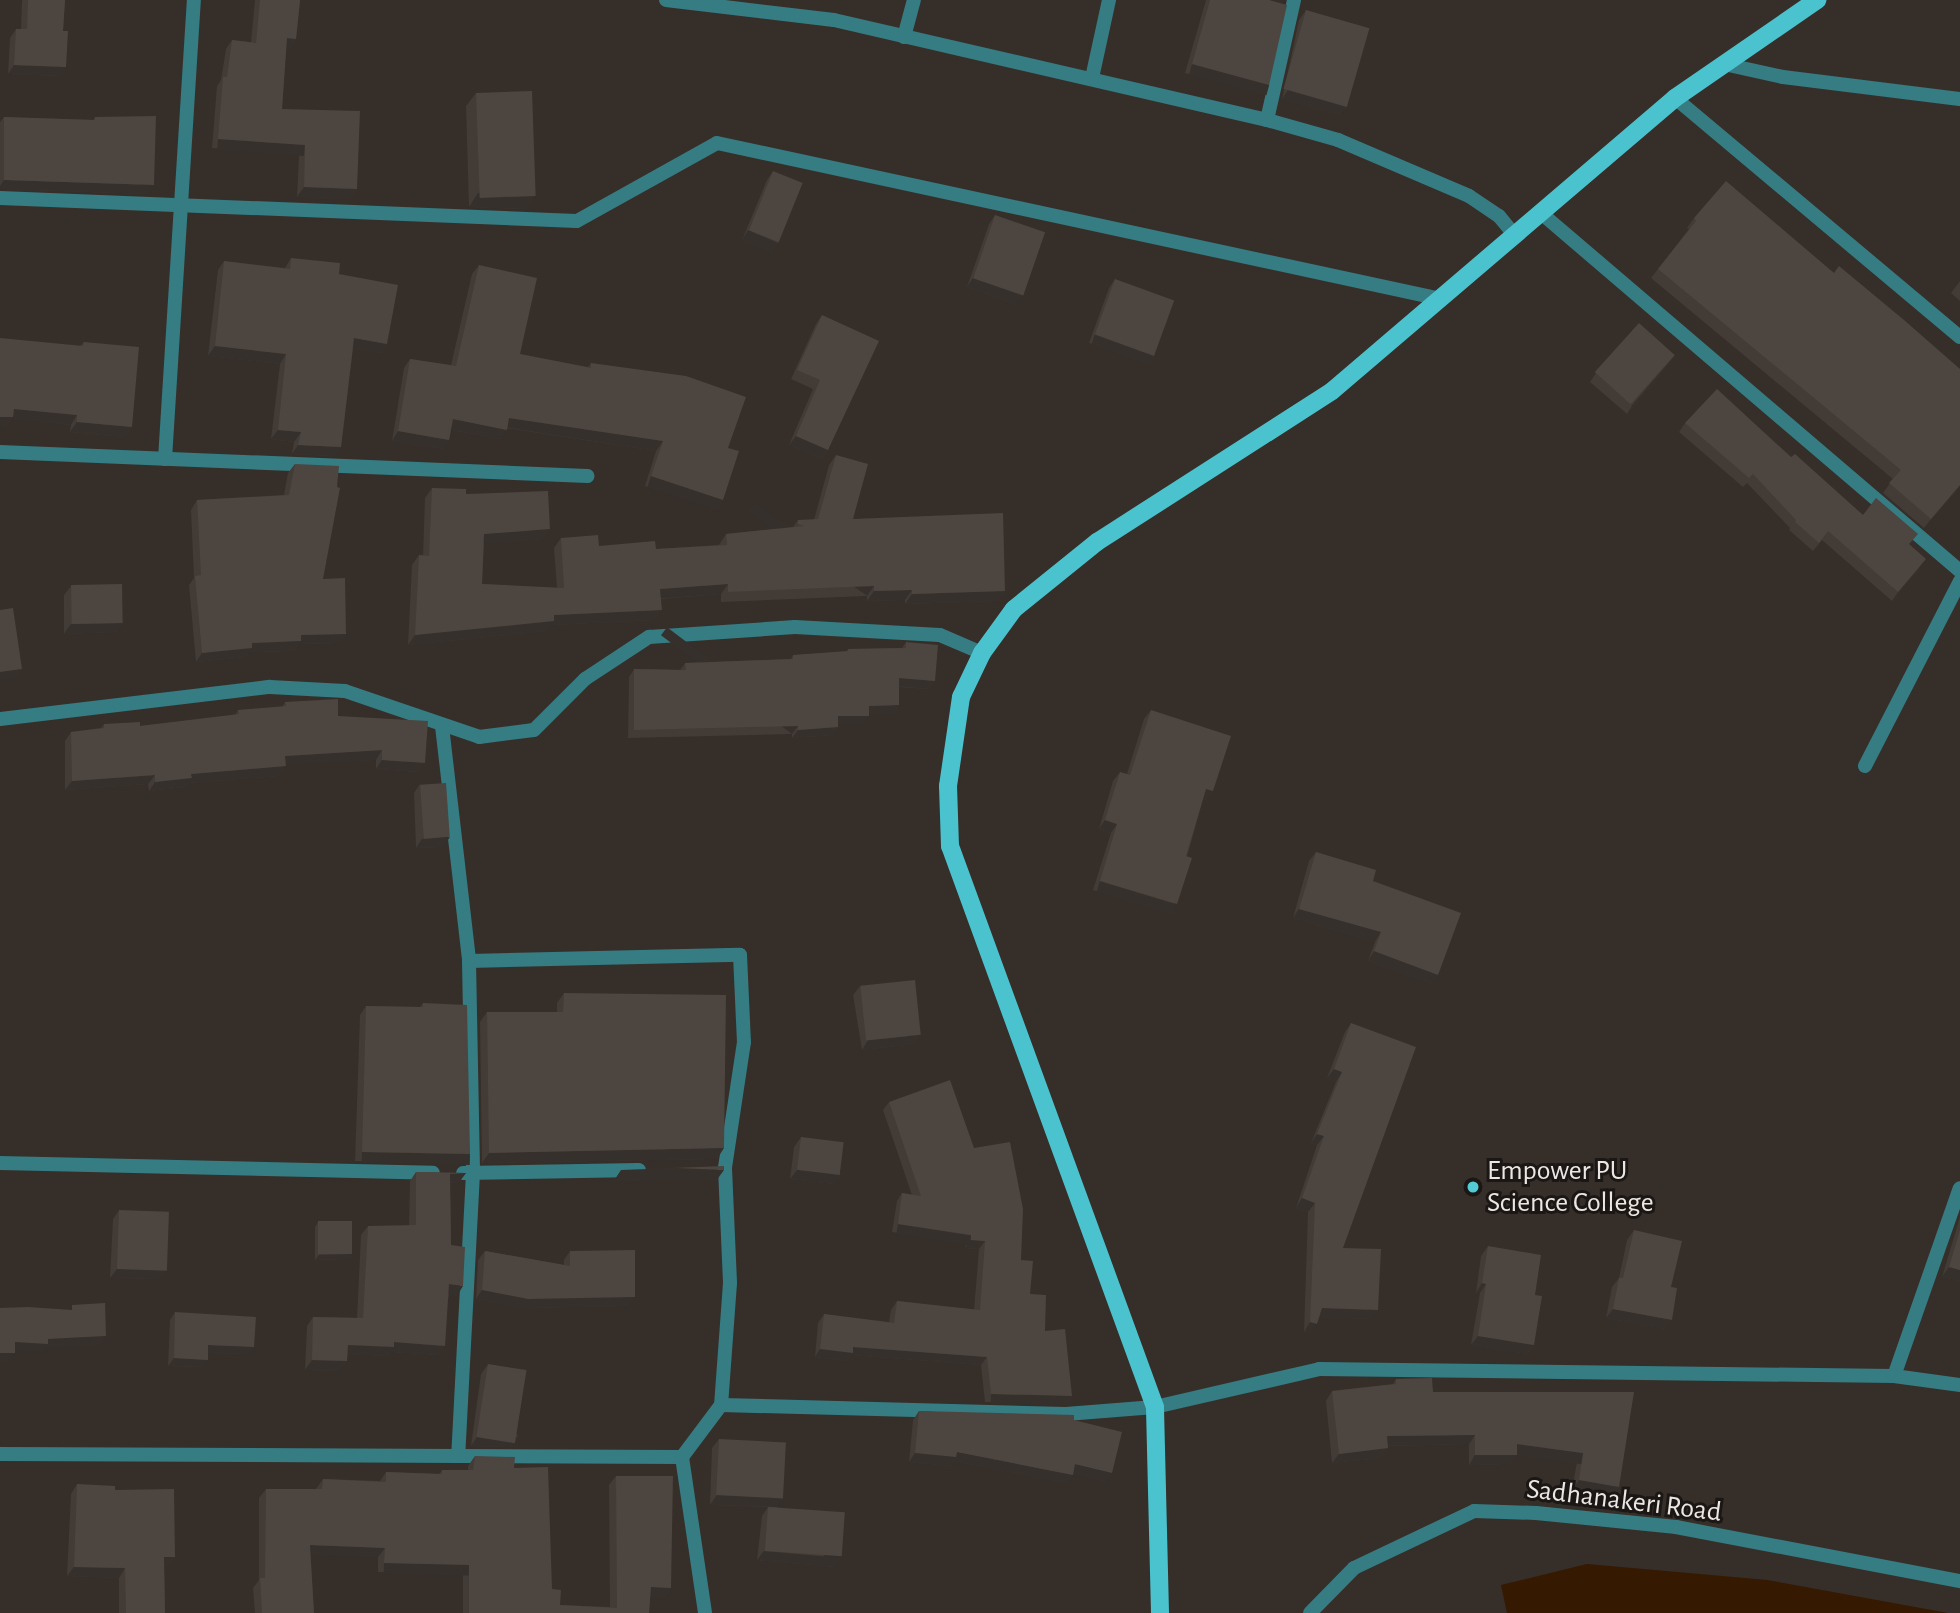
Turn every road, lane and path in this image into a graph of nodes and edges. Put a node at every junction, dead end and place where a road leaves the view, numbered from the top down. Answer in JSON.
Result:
{"nodes":[{"id":1,"x":194,"y":0,"type":"edge"},
{"id":2,"x":666,"y":0,"type":"edge"},
{"id":3,"x":914,"y":0,"type":"edge"},
{"id":4,"x":1109,"y":0,"type":"edge"},
{"id":5,"x":1294,"y":0,"type":"edge"},
{"id":6,"x":1817,"y":0,"type":"edge"},
{"id":7,"x":904,"y":37,"type":"junction"},
{"id":8,"x":1724,"y":64,"type":"junction"},
{"id":9,"x":1092,"y":78,"type":"junction"},
{"id":10,"x":1675,"y":98,"type":"junction"},
{"id":11,"x":1960,"y":99,"type":"edge"},
{"id":12,"x":1267,"y":120,"type":"junction"},
{"id":13,"x":0,"y":198,"type":"edge"},
{"id":14,"x":181,"y":205,"type":"junction"},
{"id":15,"x":1541,"y":213,"type":"junction"},
{"id":16,"x":1516,"y":236,"type":"junction"},
{"id":17,"x":1441,"y":299,"type":"junction"},
{"id":18,"x":1960,"y":337,"type":"edge"},
{"id":19,"x":0,"y":452,"type":"edge"},
{"id":20,"x":165,"y":459,"type":"junction"},
{"id":21,"x":588,"y":476,"type":"dead end"},
{"id":22,"x":1960,"y":571,"type":"edge"},
{"id":23,"x":1960,"y":581,"type":"edge"},
{"id":24,"x":982,"y":653,"type":"junction"},
{"id":25,"x":0,"y":719,"type":"edge"},
{"id":26,"x":442,"y":726,"type":"junction"},
{"id":27,"x":1865,"y":766,"type":"dead end"},
{"id":28,"x":469,"y":961,"type":"junction"},
{"id":29,"x":0,"y":1163,"type":"edge"},
{"id":30,"x":654,"y":1170,"type":"edge"},
{"id":31,"x":473,"y":1173,"type":"junction"},
{"id":32,"x":1960,"y":1188,"type":"edge"},
{"id":33,"x":1894,"y":1376,"type":"junction"},
{"id":34,"x":1960,"y":1385,"type":"edge"},
{"id":35,"x":721,"y":1405,"type":"junction"},
{"id":36,"x":1155,"y":1407,"type":"junction"},
{"id":37,"x":0,"y":1454,"type":"edge"},
{"id":38,"x":458,"y":1456,"type":"junction"},
{"id":39,"x":682,"y":1457,"type":"junction"},
{"id":40,"x":1960,"y":1581,"type":"edge"},
{"id":41,"x":705,"y":1613,"type":"edge"},
{"id":42,"x":1160,"y":1613,"type":"edge"},
{"id":43,"x":1310,"y":1613,"type":"edge"}],
"edges":[{"from":1,"to":14,"type":"street"},
{"from":2,"to":7,"type":"street"},
{"from":3,"to":7,"type":"street"},
{"from":4,"to":9,"type":"street"},
{"from":5,"to":12,"type":"street"},
{"from":6,"to":8,"type":"main road"},
{"from":7,"to":9,"type":"street"},
{"from":8,"to":10,"type":"main road"},
{"from":8,"to":11,"type":"street"},
{"from":9,"to":12,"type":"street"},
{"from":10,"to":15,"type":"main road"},
{"from":10,"to":18,"type":"street"},
{"from":12,"to":16,"type":"street"},
{"from":13,"to":14,"type":"street"},
{"from":14,"to":17,"type":"street"},
{"from":14,"to":20,"type":"street"},
{"from":15,"to":16,"type":"main road"},
{"from":15,"to":22,"type":"street"},
{"from":16,"to":17,"type":"main road"},
{"from":17,"to":24,"type":"main road"},
{"from":19,"to":20,"type":"street"},
{"from":20,"to":21,"type":"street"},
{"from":23,"to":27,"type":"street"},
{"from":24,"to":26,"type":"street"},
{"from":24,"to":36,"type":"main road"},
{"from":25,"to":26,"type":"street"},
{"from":26,"to":28,"type":"street"},
{"from":28,"to":31,"type":"street"},
{"from":28,"to":35,"type":"street"},
{"from":29,"to":31,"type":"street"},
{"from":30,"to":31,"type":"street"},
{"from":31,"to":38,"type":"street"},
{"from":32,"to":33,"type":"street"},
{"from":33,"to":34,"type":"street"},
{"from":33,"to":36,"type":"street"},
{"from":35,"to":36,"type":"street"},
{"from":35,"to":39,"type":"street"},
{"from":36,"to":42,"type":"main road"},
{"from":37,"to":38,"type":"street"},
{"from":38,"to":39,"type":"street"},
{"from":39,"to":41,"type":"street"},
{"from":40,"to":43,"type":"street","name":"Sadhanakeri Road"}]}
